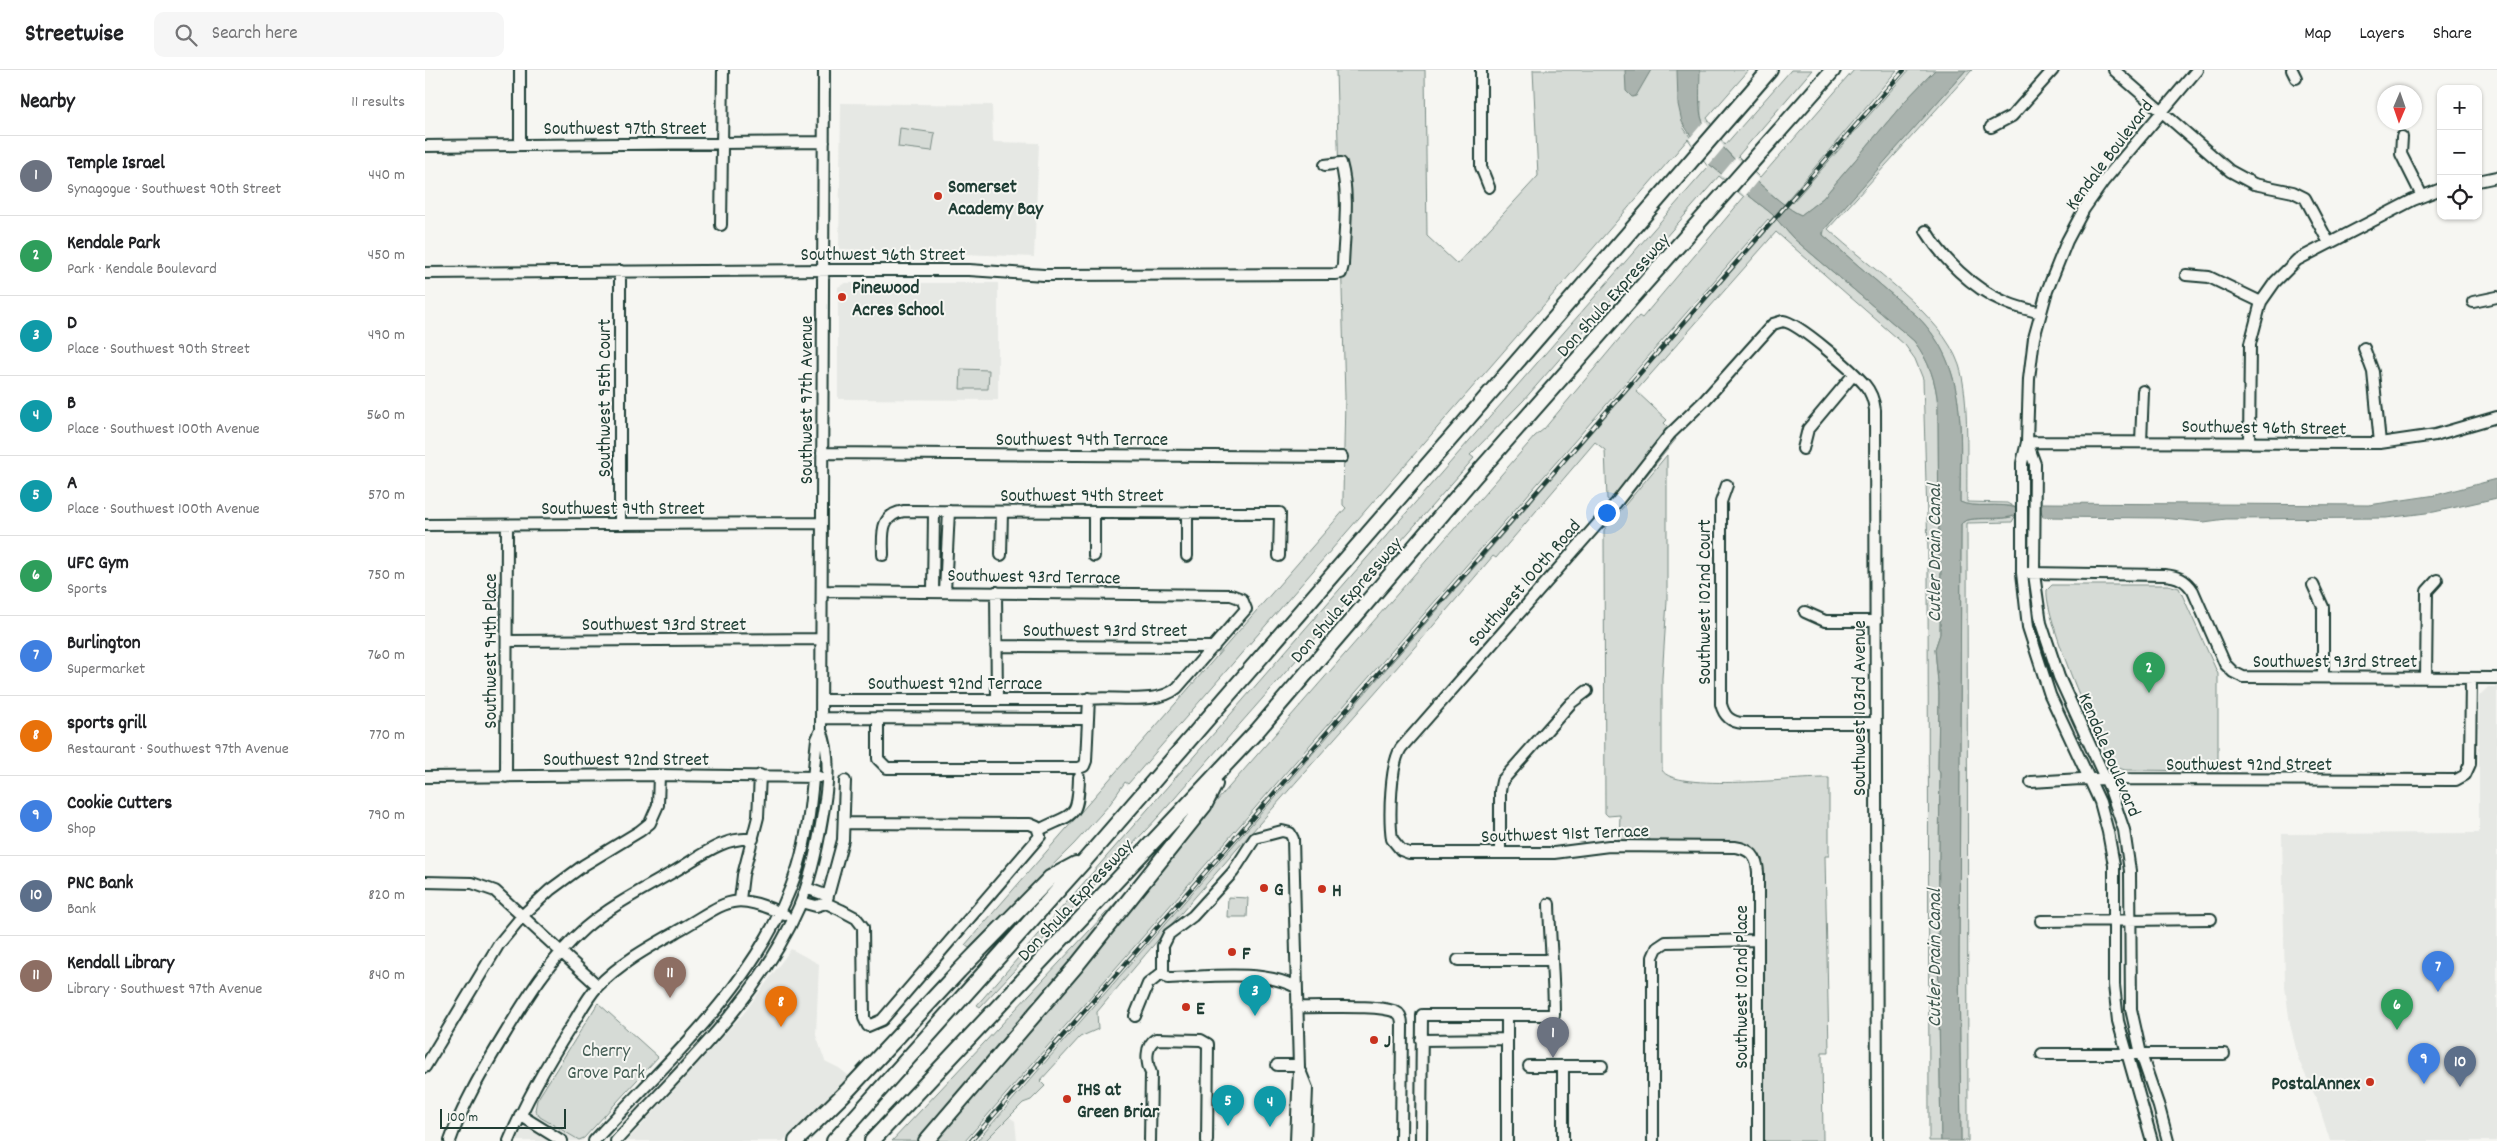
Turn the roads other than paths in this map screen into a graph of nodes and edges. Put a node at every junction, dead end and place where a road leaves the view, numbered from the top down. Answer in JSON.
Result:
{"nodes":[{"id":1,"x":520,"y":70,"type":"edge"},
{"id":2,"x":723,"y":70,"type":"edge"},
{"id":3,"x":824,"y":70,"type":"edge"},
{"id":4,"x":1481,"y":70,"type":"edge"},
{"id":5,"x":1770,"y":70,"type":"edge"},
{"id":6,"x":1833,"y":70,"type":"edge"},
{"id":7,"x":2053,"y":70,"type":"edge"},
{"id":8,"x":2114,"y":70,"type":"edge"},
{"id":9,"x":2197,"y":70,"type":"edge"},
{"id":10,"x":2161,"y":112,"type":"junction"},
{"id":11,"x":1991,"y":127,"type":"dead end"},
{"id":12,"x":2402,"y":137,"type":"dead end"},
{"id":13,"x":824,"y":142,"type":"junction"},
{"id":14,"x":722,"y":144,"type":"junction"},
{"id":15,"x":520,"y":145,"type":"junction"},
{"id":16,"x":425,"y":146,"type":"edge"},
{"id":17,"x":1325,"y":165,"type":"dead end"},
{"id":18,"x":2497,"y":177,"type":"edge"},
{"id":19,"x":2482,"y":180,"type":"edge"},
{"id":20,"x":1489,"y":187,"type":"dead end"},
{"id":21,"x":2437,"y":191,"type":"edge"},
{"id":22,"x":2422,"y":196,"type":"junction"},
{"id":23,"x":721,"y":225,"type":"dead end"},
{"id":24,"x":1926,"y":231,"type":"dead end"},
{"id":25,"x":2329,"y":243,"type":"junction"},
{"id":26,"x":823,"y":270,"type":"junction"},
{"id":27,"x":620,"y":271,"type":"junction"},
{"id":28,"x":425,"y":273,"type":"edge"},
{"id":29,"x":2186,"y":275,"type":"dead end"},
{"id":30,"x":2497,"y":297,"type":"edge"},
{"id":31,"x":2261,"y":302,"type":"junction"},
{"id":32,"x":2473,"y":302,"type":"dead end"},
{"id":33,"x":2040,"y":313,"type":"junction"},
{"id":34,"x":1781,"y":321,"type":"joint"},
{"id":35,"x":2364,"y":348,"type":"dead end"},
{"id":36,"x":1854,"y":374,"type":"junction"},
{"id":37,"x":2143,"y":391,"type":"dead end"},
{"id":38,"x":2497,"y":417,"type":"edge"},
{"id":39,"x":2027,"y":442,"type":"junction"},
{"id":40,"x":2141,"y":442,"type":"junction"},
{"id":41,"x":2249,"y":443,"type":"junction"},
{"id":42,"x":2380,"y":443,"type":"junction"},
{"id":43,"x":1803,"y":449,"type":"dead end"},
{"id":44,"x":822,"y":454,"type":"junction"},
{"id":45,"x":1341,"y":457,"type":"dead end"},
{"id":46,"x":1727,"y":485,"type":"dead end"},
{"id":47,"x":934,"y":511,"type":"junction"},
{"id":48,"x":949,"y":512,"type":"junction"},
{"id":49,"x":1002,"y":512,"type":"junction"},
{"id":50,"x":1094,"y":512,"type":"junction"},
{"id":51,"x":1187,"y":512,"type":"junction"},
{"id":52,"x":620,"y":524,"type":"junction"},
{"id":53,"x":822,"y":524,"type":"junction"},
{"id":54,"x":507,"y":525,"type":"junction"},
{"id":55,"x":425,"y":526,"type":"edge"},
{"id":56,"x":883,"y":555,"type":"dead end"},
{"id":57,"x":1001,"y":555,"type":"dead end"},
{"id":58,"x":1094,"y":556,"type":"dead end"},
{"id":59,"x":1187,"y":556,"type":"dead end"},
{"id":60,"x":1279,"y":556,"type":"dead end"},
{"id":61,"x":2021,"y":573,"type":"junction"},
{"id":62,"x":2034,"y":574,"type":"junction"},
{"id":63,"x":2437,"y":580,"type":"dead end"},
{"id":64,"x":2313,"y":585,"type":"dead end"},
{"id":65,"x":822,"y":591,"type":"junction"},
{"id":66,"x":933,"y":592,"type":"junction"},
{"id":67,"x":945,"y":592,"type":"junction"},
{"id":68,"x":995,"y":592,"type":"junction"},
{"id":69,"x":1245,"y":602,"type":"joint"},
{"id":70,"x":1805,"y":612,"type":"dead end"},
{"id":71,"x":1876,"y":621,"type":"junction"},
{"id":72,"x":821,"y":639,"type":"junction"},
{"id":73,"x":507,"y":641,"type":"junction"},
{"id":74,"x":996,"y":646,"type":"junction"},
{"id":75,"x":1214,"y":647,"type":"junction"},
{"id":76,"x":2323,"y":677,"type":"junction"},
{"id":77,"x":2426,"y":678,"type":"junction"},
{"id":78,"x":2471,"y":678,"type":"junction"},
{"id":79,"x":2497,"y":678,"type":"edge"},
{"id":80,"x":1587,"y":691,"type":"dead end"},
{"id":81,"x":821,"y":700,"type":"junction"},
{"id":82,"x":997,"y":700,"type":"junction"},
{"id":83,"x":1089,"y":702,"type":"junction"},
{"id":84,"x":821,"y":718,"type":"junction"},
{"id":85,"x":878,"y":719,"type":"junction"},
{"id":86,"x":1088,"y":719,"type":"junction"},
{"id":87,"x":1876,"y":723,"type":"junction"},
{"id":88,"x":821,"y":730,"type":"junction"},
{"id":89,"x":1222,"y":770,"type":"junction"},
{"id":90,"x":659,"y":775,"type":"junction"},
{"id":91,"x":760,"y":775,"type":"junction"},
{"id":92,"x":506,"y":776,"type":"junction"},
{"id":93,"x":814,"y":776,"type":"junction"},
{"id":94,"x":425,"y":777,"type":"edge"},
{"id":95,"x":827,"y":777,"type":"junction"},
{"id":96,"x":1079,"y":777,"type":"dead end"},
{"id":97,"x":2090,"y":780,"type":"junction"},
{"id":98,"x":2106,"y":780,"type":"junction"},
{"id":99,"x":845,"y":781,"type":"dead end"},
{"id":100,"x":2031,"y":782,"type":"dead end"},
{"id":101,"x":845,"y":823,"type":"junction"},
{"id":102,"x":1039,"y":830,"type":"junction"},
{"id":103,"x":753,"y":839,"type":"junction"},
{"id":104,"x":1735,"y":846,"type":"joint"},
{"id":105,"x":1398,"y":847,"type":"joint"},
{"id":106,"x":1500,"y":853,"type":"junction"},
{"id":107,"x":1086,"y":859,"type":"junction"},
{"id":108,"x":425,"y":882,"type":"edge"},
{"id":109,"x":806,"y":888,"type":"junction"},
{"id":110,"x":740,"y":900,"type":"junction"},
{"id":111,"x":827,"y":900,"type":"junction"},
{"id":112,"x":801,"y":902,"type":"junction"},
{"id":113,"x":1549,"y":904,"type":"dead end"},
{"id":114,"x":780,"y":913,"type":"junction"},
{"id":115,"x":523,"y":915,"type":"junction"},
{"id":116,"x":793,"y":919,"type":"junction"},
{"id":117,"x":2211,"y":919,"type":"dead end"},
{"id":118,"x":2115,"y":920,"type":"junction"},
{"id":119,"x":2130,"y":920,"type":"junction"},
{"id":120,"x":2041,"y":921,"type":"dead end"},
{"id":121,"x":1758,"y":940,"type":"junction"},
{"id":122,"x":562,"y":950,"type":"junction"},
{"id":123,"x":1458,"y":960,"type":"dead end"},
{"id":124,"x":1552,"y":960,"type":"junction"},
{"id":125,"x":1163,"y":972,"type":"junction"},
{"id":126,"x":598,"y":986,"type":"junction"},
{"id":127,"x":1296,"y":987,"type":"junction"},
{"id":128,"x":719,"y":1006,"type":"junction"},
{"id":129,"x":1297,"y":1007,"type":"junction"},
{"id":130,"x":1507,"y":1015,"type":"junction"},
{"id":131,"x":729,"y":1016,"type":"junction"},
{"id":132,"x":1135,"y":1016,"type":"dead end"},
{"id":133,"x":1507,"y":1039,"type":"junction"},
{"id":134,"x":1421,"y":1040,"type":"junction"},
{"id":135,"x":2042,"y":1054,"type":"dead end"},
{"id":136,"x":2126,"y":1054,"type":"junction"},
{"id":137,"x":2141,"y":1054,"type":"junction"},
{"id":138,"x":2225,"y":1054,"type":"dead end"},
{"id":139,"x":1277,"y":1065,"type":"dead end"},
{"id":140,"x":1529,"y":1066,"type":"dead end"},
{"id":141,"x":1563,"y":1066,"type":"junction"},
{"id":142,"x":1601,"y":1066,"type":"dead end"},
{"id":143,"x":425,"y":1067,"type":"edge"},
{"id":144,"x":1299,"y":1067,"type":"junction"},
{"id":145,"x":520,"y":1115,"type":"junction"},
{"id":146,"x":449,"y":1141,"type":"edge"},
{"id":147,"x":509,"y":1141,"type":"edge"},
{"id":148,"x":562,"y":1141,"type":"edge"},
{"id":149,"x":594,"y":1141,"type":"edge"},
{"id":150,"x":616,"y":1141,"type":"edge"},
{"id":151,"x":796,"y":1141,"type":"edge"},
{"id":152,"x":834,"y":1141,"type":"edge"},
{"id":153,"x":872,"y":1141,"type":"edge"},
{"id":154,"x":925,"y":1141,"type":"edge"},
{"id":155,"x":1150,"y":1141,"type":"edge"},
{"id":156,"x":1207,"y":1141,"type":"edge"},
{"id":157,"x":1296,"y":1141,"type":"edge"},
{"id":158,"x":1305,"y":1141,"type":"edge"},
{"id":159,"x":1401,"y":1141,"type":"edge"},
{"id":160,"x":1421,"y":1141,"type":"edge"},
{"id":161,"x":1507,"y":1141,"type":"edge"},
{"id":162,"x":1563,"y":1141,"type":"edge"},
{"id":163,"x":1653,"y":1141,"type":"edge"},
{"id":164,"x":1758,"y":1141,"type":"edge"},
{"id":165,"x":1877,"y":1141,"type":"edge"},
{"id":166,"x":2153,"y":1141,"type":"edge"},
{"id":167,"x":2167,"y":1141,"type":"edge"}],
"edges":[{"from":1,"to":15,"type":"street"},
{"from":2,"to":14,"type":"street"},
{"from":3,"to":13,"type":"street","name":"Southwest 97th Avenue"},
{"from":4,"to":20,"type":"street"},
{"from":5,"to":107,"type":"highway","name":"Don Shula Expressway"},
{"from":6,"to":89,"type":"highway","name":"Don Shula Expressway"},
{"from":7,"to":11,"type":"street"},
{"from":8,"to":10,"type":"street"},
{"from":9,"to":10,"type":"street","name":"Kendale Boulevard"},
{"from":10,"to":25,"type":"street"},
{"from":10,"to":33,"type":"street","name":"Kendale Boulevard"},
{"from":12,"to":22,"type":"street"},
{"from":13,"to":14,"type":"street","name":"Southwest 97th Street"},
{"from":13,"to":26,"type":"street","name":"Southwest 97th Avenue"},
{"from":14,"to":15,"type":"street","name":"Southwest 97th Street"},
{"from":14,"to":23,"type":"street"},
{"from":15,"to":16,"type":"street","name":"Southwest 97th Street"},
{"from":17,"to":26,"type":"street","name":"Southwest 96th Street"},
{"from":18,"to":19,"type":"street"},
{"from":21,"to":22,"type":"street"},
{"from":22,"to":25,"type":"street"},
{"from":24,"to":33,"type":"street"},
{"from":25,"to":31,"type":"street"},
{"from":26,"to":27,"type":"street","name":"Southwest 96th Street"},
{"from":26,"to":44,"type":"street","name":"Southwest 97th Avenue"},
{"from":27,"to":28,"type":"street","name":"Southwest 96th Street"},
{"from":27,"to":52,"type":"street","name":"Southwest 95th Court"},
{"from":29,"to":31,"type":"street"},
{"from":30,"to":32,"type":"street"},
{"from":31,"to":41,"type":"street"},
{"from":33,"to":39,"type":"street","name":"Kendale Boulevard"},
{"from":34,"to":36,"type":"street","name":"Southwest 103rd Avenue"},
{"from":34,"to":105,"type":"street","name":"Southwest 100th Road"},
{"from":35,"to":42,"type":"street"},
{"from":36,"to":43,"type":"street"},
{"from":36,"to":71,"type":"street","name":"Southwest 103rd Avenue"},
{"from":37,"to":40,"type":"street"},
{"from":38,"to":42,"type":"street","name":"Southwest 96th Street"},
{"from":39,"to":40,"type":"street","name":"Southwest 96th Street"},
{"from":39,"to":61,"type":"street","name":"Kendale Boulevard"},
{"from":39,"to":62,"type":"street","name":"Kendale Boulevard"},
{"from":40,"to":41,"type":"street","name":"Southwest 96th Street"},
{"from":41,"to":42,"type":"street","name":"Southwest 96th Street"},
{"from":44,"to":45,"type":"street","name":"Southwest 94th Terrace"},
{"from":44,"to":53,"type":"street","name":"Southwest 97th Avenue"},
{"from":46,"to":87,"type":"street","name":"Southwest 102nd Court"},
{"from":47,"to":48,"type":"street","name":"Southwest 94th Street"},
{"from":47,"to":56,"type":"street","name":"Southwest 94th Street"},
{"from":47,"to":66,"type":"street"},
{"from":48,"to":49,"type":"street","name":"Southwest 94th Street"},
{"from":48,"to":67,"type":"street"},
{"from":49,"to":50,"type":"street","name":"Southwest 94th Street"},
{"from":49,"to":57,"type":"street"},
{"from":50,"to":51,"type":"street","name":"Southwest 94th Street"},
{"from":50,"to":58,"type":"street"},
{"from":51,"to":59,"type":"street"},
{"from":51,"to":60,"type":"street","name":"Southwest 94th Street"},
{"from":52,"to":53,"type":"street","name":"Southwest 94th Street"},
{"from":52,"to":54,"type":"street","name":"Southwest 94th Street"},
{"from":53,"to":65,"type":"street","name":"Southwest 97th Avenue"},
{"from":54,"to":55,"type":"street","name":"Southwest 94th Street"},
{"from":54,"to":73,"type":"street","name":"Southwest 94th Place"},
{"from":61,"to":62,"type":"street","name":"Southwest 93rd Street"},
{"from":61,"to":97,"type":"street","name":"Kendale Boulevard"},
{"from":62,"to":76,"type":"street","name":"Southwest 93rd Street"},
{"from":62,"to":98,"type":"street","name":"Kendale Boulevard"},
{"from":63,"to":77,"type":"street"},
{"from":64,"to":76,"type":"street"},
{"from":65,"to":66,"type":"street","name":"Southwest 93rd Terrace"},
{"from":65,"to":72,"type":"street","name":"Southwest 97th Avenue"},
{"from":66,"to":67,"type":"street","name":"Southwest 93rd Terrace"},
{"from":67,"to":68,"type":"street","name":"Southwest 93rd Terrace"},
{"from":68,"to":69,"type":"street","name":"Southwest 93rd Terrace"},
{"from":68,"to":74,"type":"street"},
{"from":69,"to":75,"type":"street","name":"Southwest 92nd Terrace"},
{"from":70,"to":71,"type":"street"},
{"from":71,"to":87,"type":"street","name":"Southwest 103rd Avenue"},
{"from":72,"to":73,"type":"street","name":"Southwest 93rd Street"},
{"from":72,"to":81,"type":"street","name":"Southwest 97th Avenue"},
{"from":73,"to":92,"type":"street","name":"Southwest 94th Place"},
{"from":74,"to":75,"type":"street","name":"Southwest 93rd Street"},
{"from":74,"to":82,"type":"street"},
{"from":75,"to":83,"type":"street","name":"Southwest 92nd Terrace"},
{"from":76,"to":77,"type":"street","name":"Southwest 93rd Street"},
{"from":77,"to":78,"type":"street","name":"Southwest 93rd Street"},
{"from":78,"to":79,"type":"street","name":"Southwest 93rd Street"},
{"from":78,"to":98,"type":"street","name":"Southwest 92nd Street"},
{"from":80,"to":106,"type":"street"},
{"from":81,"to":82,"type":"street","name":"Southwest 92nd Terrace"},
{"from":81,"to":84,"type":"street","name":"Southwest 97th Avenue"},
{"from":82,"to":83,"type":"street","name":"Southwest 92nd Terrace"},
{"from":83,"to":86,"type":"street"},
{"from":84,"to":85,"type":"street"},
{"from":84,"to":88,"type":"street","name":"Southwest 97th Avenue"},
{"from":85,"to":86,"type":"street"},
{"from":85,"to":86,"type":"street"},
{"from":87,"to":165,"type":"street","name":"Southwest 103rd Avenue"},
{"from":88,"to":93,"type":"street","name":"Southwest 97th Avenue"},
{"from":88,"to":95,"type":"street","name":"Southwest 97th Avenue"},
{"from":89,"to":153,"type":"highway","name":"Don Shula Expressway"},
{"from":89,"to":154,"type":"highway"},
{"from":90,"to":91,"type":"street","name":"Southwest 92nd Street"},
{"from":90,"to":92,"type":"street","name":"Southwest 92nd Street"},
{"from":90,"to":115,"type":"street"},
{"from":91,"to":93,"type":"street","name":"Southwest 92nd Street"},
{"from":91,"to":103,"type":"street"},
{"from":92,"to":94,"type":"street","name":"Southwest 92nd Street"},
{"from":93,"to":95,"type":"street","name":"Southwest 92nd Street"},
{"from":93,"to":114,"type":"street","name":"Southwest 97th Avenue"},
{"from":95,"to":109,"type":"street","name":"Southwest 97th Avenue"},
{"from":96,"to":102,"type":"street"},
{"from":97,"to":98,"type":"street","name":"Southwest 92nd Street"},
{"from":97,"to":100,"type":"street","name":"Southwest 92nd Street"},
{"from":97,"to":118,"type":"street","name":"Kendale Boulevard"},
{"from":98,"to":119,"type":"street","name":"Kendale Boulevard"},
{"from":99,"to":101,"type":"street"},
{"from":101,"to":102,"type":"street"},
{"from":101,"to":111,"type":"street"},
{"from":102,"to":111,"type":"street"},
{"from":103,"to":110,"type":"street"},
{"from":103,"to":122,"type":"street"},
{"from":104,"to":106,"type":"street","name":"Southwest 91st Terrace"},
{"from":104,"to":121,"type":"street","name":"Southwest 102nd Place"},
{"from":105,"to":106,"type":"street","name":"Southwest 91st Terrace"},
{"from":107,"to":151,"type":"highway"},
{"from":107,"to":152,"type":"highway","name":"Don Shula Expressway"},
{"from":108,"to":115,"type":"street"},
{"from":109,"to":111,"type":"street"},
{"from":109,"to":112,"type":"street","name":"Southwest 97th Avenue"},
{"from":110,"to":114,"type":"street"},
{"from":110,"to":126,"type":"street"},
{"from":111,"to":112,"type":"street"},
{"from":112,"to":116,"type":"street","name":"Southwest 97th Avenue"},
{"from":113,"to":124,"type":"street"},
{"from":114,"to":116,"type":"street"},
{"from":114,"to":128,"type":"street","name":"Southwest 97th Avenue"},
{"from":115,"to":122,"type":"street"},
{"from":115,"to":143,"type":"street"},
{"from":116,"to":131,"type":"street","name":"Southwest 97th Avenue"},
{"from":117,"to":119,"type":"street"},
{"from":118,"to":119,"type":"street"},
{"from":118,"to":120,"type":"street"},
{"from":118,"to":136,"type":"street","name":"Kendale Boulevard"},
{"from":119,"to":137,"type":"street","name":"Kendale Boulevard"},
{"from":121,"to":163,"type":"street"},
{"from":121,"to":164,"type":"street","name":"Southwest 102nd Place"},
{"from":122,"to":126,"type":"street"},
{"from":122,"to":146,"type":"street"},
{"from":123,"to":124,"type":"street"},
{"from":124,"to":130,"type":"street"},
{"from":125,"to":127,"type":"street"},
{"from":125,"to":127,"type":"street"},
{"from":125,"to":132,"type":"street"},
{"from":126,"to":145,"type":"street"},
{"from":127,"to":129,"type":"street"},
{"from":128,"to":131,"type":"street"},
{"from":128,"to":149,"type":"street","name":"Southwest 97th Avenue"},
{"from":129,"to":144,"type":"street"},
{"from":129,"to":159,"type":"street"},
{"from":130,"to":133,"type":"street"},
{"from":130,"to":134,"type":"street"},
{"from":131,"to":150,"type":"street","name":"Southwest 97th Avenue"},
{"from":133,"to":134,"type":"street"},
{"from":133,"to":161,"type":"street"},
{"from":134,"to":160,"type":"street"},
{"from":135,"to":136,"type":"street"},
{"from":136,"to":137,"type":"street"},
{"from":136,"to":166,"type":"street","name":"Kendale Boulevard"},
{"from":137,"to":138,"type":"street"},
{"from":137,"to":167,"type":"street","name":"Kendale Boulevard"},
{"from":139,"to":144,"type":"street"},
{"from":140,"to":141,"type":"street"},
{"from":141,"to":142,"type":"street"},
{"from":141,"to":162,"type":"street"},
{"from":144,"to":157,"type":"street"},
{"from":144,"to":158,"type":"street"},
{"from":145,"to":147,"type":"street"},
{"from":145,"to":148,"type":"street"},
{"from":155,"to":156,"type":"street"}]}
